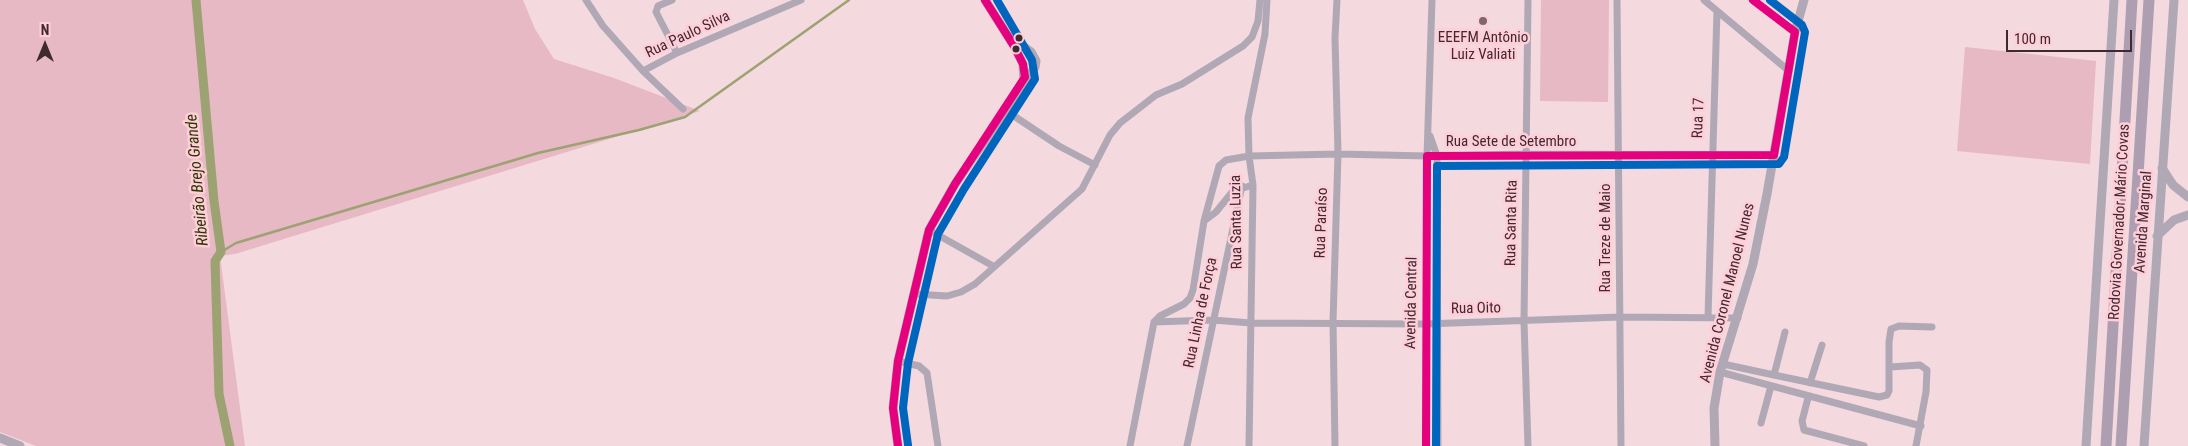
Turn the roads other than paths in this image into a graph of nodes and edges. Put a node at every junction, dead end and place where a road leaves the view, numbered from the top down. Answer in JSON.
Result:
{"nodes":[{"id":1,"x":586,"y":0,"type":"edge"},
{"id":2,"x":672,"y":0,"type":"edge"},
{"id":3,"x":800,"y":0,"type":"edge"},
{"id":4,"x":985,"y":0,"type":"edge"},
{"id":5,"x":1260,"y":0,"type":"edge"},
{"id":6,"x":1267,"y":0,"type":"edge"},
{"id":7,"x":1337,"y":0,"type":"edge"},
{"id":8,"x":1432,"y":0,"type":"edge"},
{"id":9,"x":1528,"y":0,"type":"edge"},
{"id":10,"x":1617,"y":0,"type":"edge"},
{"id":11,"x":1704,"y":0,"type":"edge"},
{"id":12,"x":1753,"y":0,"type":"edge"},
{"id":13,"x":1804,"y":0,"type":"edge"},
{"id":14,"x":2114,"y":0,"type":"edge"},
{"id":15,"x":2132,"y":0,"type":"edge"},
{"id":16,"x":2149,"y":0,"type":"edge"},
{"id":17,"x":2174,"y":0,"type":"edge"},
{"id":18,"x":1717,"y":11,"type":"junction"},
{"id":19,"x":1795,"y":32,"type":"junction"},
{"id":20,"x":1007,"y":35,"type":"junction"},
{"id":21,"x":677,"y":53,"type":"junction"},
{"id":22,"x":643,"y":71,"type":"junction"},
{"id":23,"x":1789,"y":71,"type":"junction"},
{"id":24,"x":1024,"y":82,"type":"junction"},
{"id":25,"x":683,"y":109,"type":"dead end"},
{"id":26,"x":1005,"y":110,"type":"junction"},
{"id":27,"x":1429,"y":131,"type":"junction"},
{"id":28,"x":1338,"y":154,"type":"junction"},
{"id":29,"x":1526,"y":154,"type":"junction"},
{"id":30,"x":1711,"y":155,"type":"junction"},
{"id":31,"x":1774,"y":155,"type":"junction"},
{"id":32,"x":1249,"y":156,"type":"junction"},
{"id":33,"x":1428,"y":156,"type":"junction"},
{"id":34,"x":1437,"y":156,"type":"junction"},
{"id":35,"x":1620,"y":156,"type":"junction"},
{"id":36,"x":1095,"y":165,"type":"junction"},
{"id":37,"x":2162,"y":168,"type":"junction"},
{"id":38,"x":1253,"y":185,"type":"junction"},
{"id":39,"x":1242,"y":186,"type":"junction"},
{"id":40,"x":2188,"y":197,"type":"edge"},
{"id":41,"x":2188,"y":215,"type":"edge"},
{"id":42,"x":1204,"y":221,"type":"junction"},
{"id":43,"x":929,"y":230,"type":"junction"},
{"id":44,"x":2157,"y":236,"type":"junction"},
{"id":45,"x":993,"y":266,"type":"junction"},
{"id":46,"x":914,"y":294,"type":"junction"},
{"id":47,"x":1620,"y":317,"type":"junction"},
{"id":48,"x":1708,"y":317,"type":"junction"},
{"id":49,"x":1738,"y":318,"type":"junction"},
{"id":50,"x":1213,"y":320,"type":"junction"},
{"id":51,"x":1154,"y":322,"type":"junction"},
{"id":52,"x":1333,"y":322,"type":"junction"},
{"id":53,"x":1524,"y":322,"type":"junction"},
{"id":54,"x":1251,"y":323,"type":"junction"},
{"id":55,"x":1425,"y":324,"type":"junction"},
{"id":56,"x":1438,"y":324,"type":"junction"},
{"id":57,"x":1932,"y":327,"type":"dead end"},
{"id":58,"x":1785,"y":332,"type":"dead end"},
{"id":59,"x":1822,"y":345,"type":"dead end"},
{"id":60,"x":898,"y":361,"type":"junction"},
{"id":61,"x":1890,"y":367,"type":"junction"},
{"id":62,"x":1722,"y":368,"type":"junction"},
{"id":63,"x":1774,"y":375,"type":"junction"},
{"id":64,"x":1810,"y":383,"type":"junction"},
{"id":65,"x":1771,"y":386,"type":"junction"},
{"id":66,"x":1808,"y":398,"type":"junction"},
{"id":67,"x":1761,"y":423,"type":"dead end"},
{"id":68,"x":1921,"y":426,"type":"junction"},
{"id":69,"x":0,"y":438,"type":"edge"},
{"id":70,"x":20,"y":446,"type":"edge"},
{"id":71,"x":898,"y":446,"type":"edge"},
{"id":72,"x":938,"y":446,"type":"edge"},
{"id":73,"x":1130,"y":446,"type":"edge"},
{"id":74,"x":1187,"y":446,"type":"edge"},
{"id":75,"x":1249,"y":446,"type":"edge"},
{"id":76,"x":1335,"y":446,"type":"edge"},
{"id":77,"x":1426,"y":446,"type":"edge"},
{"id":78,"x":1438,"y":446,"type":"edge"},
{"id":79,"x":1528,"y":446,"type":"edge"},
{"id":80,"x":1621,"y":446,"type":"edge"},
{"id":81,"x":1715,"y":446,"type":"edge"},
{"id":82,"x":1864,"y":446,"type":"edge"},
{"id":83,"x":1916,"y":446,"type":"edge"},
{"id":84,"x":2086,"y":446,"type":"edge"},
{"id":85,"x":2106,"y":446,"type":"edge"},
{"id":86,"x":2121,"y":446,"type":"edge"},
{"id":87,"x":2144,"y":446,"type":"edge"}],
"edges":[{"from":1,"to":22,"type":"street"},
{"from":2,"to":21,"type":"street"},
{"from":3,"to":21,"type":"street","name":"Rua Paulo Silva"},
{"from":4,"to":20,"type":"street"},
{"from":5,"to":36,"type":"street"},
{"from":6,"to":32,"type":"street","name":"Rua Santa Luzia"},
{"from":7,"to":28,"type":"street","name":"Rua Paraíso"},
{"from":8,"to":27,"type":"street","name":"Avenida Central"},
{"from":9,"to":29,"type":"street","name":"Rua Santa Rita"},
{"from":10,"to":35,"type":"street","name":"Rua Treze de Maio"},
{"from":11,"to":18,"type":"street"},
{"from":12,"to":19,"type":"street"},
{"from":13,"to":19,"type":"street","name":"Avenida Coronel Manoel Nunes"},
{"from":14,"to":84,"type":"street"},
{"from":15,"to":85,"type":"main road","name":"Rodovia Governador Mário Covas"},
{"from":16,"to":86,"type":"main road","name":"Rodovia Governador Mário Covas"},
{"from":17,"to":37,"type":"street","name":"Avenida Marginal"},
{"from":18,"to":23,"type":"street"},
{"from":18,"to":30,"type":"street","name":"Rua 17"},
{"from":19,"to":23,"type":"street","name":"Avenida Coronel Manoel Nunes"},
{"from":20,"to":24,"type":"street"},
{"from":20,"to":24,"type":"street"},
{"from":21,"to":22,"type":"street","name":"Rua Paulo Silva"},
{"from":22,"to":25,"type":"street"},
{"from":23,"to":31,"type":"street","name":"Avenida Coronel Manoel Nunes"},
{"from":24,"to":26,"type":"street"},
{"from":26,"to":36,"type":"street"},
{"from":26,"to":43,"type":"street"},
{"from":27,"to":33,"type":"street","name":"Avenida Central"},
{"from":27,"to":34,"type":"street","name":"Avenida Central"},
{"from":28,"to":32,"type":"street","name":"Rua Sete de Setembro"},
{"from":28,"to":33,"type":"street","name":"Rua Sete de Setembro"},
{"from":28,"to":52,"type":"street","name":"Rua Paraíso"},
{"from":29,"to":34,"type":"street","name":"Rua Sete de Setembro"},
{"from":29,"to":35,"type":"street","name":"Rua Sete de Setembro"},
{"from":29,"to":53,"type":"street","name":"Rua Santa Rita"},
{"from":30,"to":31,"type":"street","name":"Rua Sete de Setembro"},
{"from":30,"to":35,"type":"street","name":"Rua Sete de Setembro"},
{"from":30,"to":48,"type":"street","name":"Rua 17"},
{"from":31,"to":49,"type":"street","name":"Avenida Coronel Manoel Nunes"},
{"from":32,"to":38,"type":"street","name":"Rua Santa Luzia"},
{"from":32,"to":42,"type":"street","name":"Rua Sete de Setembro"},
{"from":33,"to":34,"type":"street","name":"Rua Sete de Setembro"},
{"from":33,"to":55,"type":"street","name":"Avenida Central"},
{"from":34,"to":56,"type":"street","name":"Avenida Central"},
{"from":35,"to":47,"type":"street","name":"Rua Treze de Maio"},
{"from":36,"to":45,"type":"street"},
{"from":37,"to":40,"type":"street"},
{"from":37,"to":44,"type":"street","name":"Avenida Marginal"},
{"from":38,"to":39,"type":"street"},
{"from":38,"to":54,"type":"street","name":"Rua Santa Luzia"},
{"from":39,"to":42,"type":"street"},
{"from":39,"to":50,"type":"street","name":"Rua Linha de Força"},
{"from":41,"to":44,"type":"street"},
{"from":42,"to":51,"type":"street"},
{"from":43,"to":45,"type":"street"},
{"from":43,"to":46,"type":"street"},
{"from":44,"to":87,"type":"street","name":"Avenida Marginal"},
{"from":45,"to":46,"type":"street"},
{"from":46,"to":60,"type":"street"},
{"from":47,"to":48,"type":"street","name":"Rua Oito"},
{"from":47,"to":53,"type":"street","name":"Rua Oito"},
{"from":47,"to":80,"type":"street","name":"Rua Treze de Maio"},
{"from":48,"to":49,"type":"street","name":"Rua Oito"},
{"from":49,"to":62,"type":"street","name":"Avenida Coronel Manoel Nunes"},
{"from":50,"to":51,"type":"street","name":"Rua Oito"},
{"from":50,"to":54,"type":"street","name":"Rua Oito"},
{"from":50,"to":74,"type":"street","name":"Rua Linha de Força"},
{"from":51,"to":73,"type":"street"},
{"from":52,"to":54,"type":"street","name":"Rua Oito"},
{"from":52,"to":55,"type":"street","name":"Rua Oito"},
{"from":52,"to":76,"type":"street","name":"Rua Paraíso"},
{"from":53,"to":56,"type":"street","name":"Rua Oito"},
{"from":53,"to":79,"type":"street","name":"Rua Santa Rita"},
{"from":54,"to":75,"type":"street","name":"Rua Santa Luzia"},
{"from":55,"to":56,"type":"street","name":"Rua Oito"},
{"from":55,"to":77,"type":"street","name":"Avenida Central"},
{"from":56,"to":78,"type":"street","name":"Avenida Central"},
{"from":57,"to":61,"type":"street"},
{"from":58,"to":63,"type":"street"},
{"from":59,"to":64,"type":"street"},
{"from":60,"to":71,"type":"street"},
{"from":60,"to":72,"type":"street"},
{"from":61,"to":64,"type":"street"},
{"from":61,"to":68,"type":"street"},
{"from":62,"to":63,"type":"street"},
{"from":62,"to":65,"type":"street"},
{"from":62,"to":81,"type":"street","name":"Avenida Coronel Manoel Nunes"},
{"from":63,"to":64,"type":"street"},
{"from":65,"to":66,"type":"street"},
{"from":65,"to":67,"type":"street"},
{"from":66,"to":68,"type":"street"},
{"from":66,"to":82,"type":"street"},
{"from":68,"to":83,"type":"street"},
{"from":69,"to":70,"type":"street"}]}
